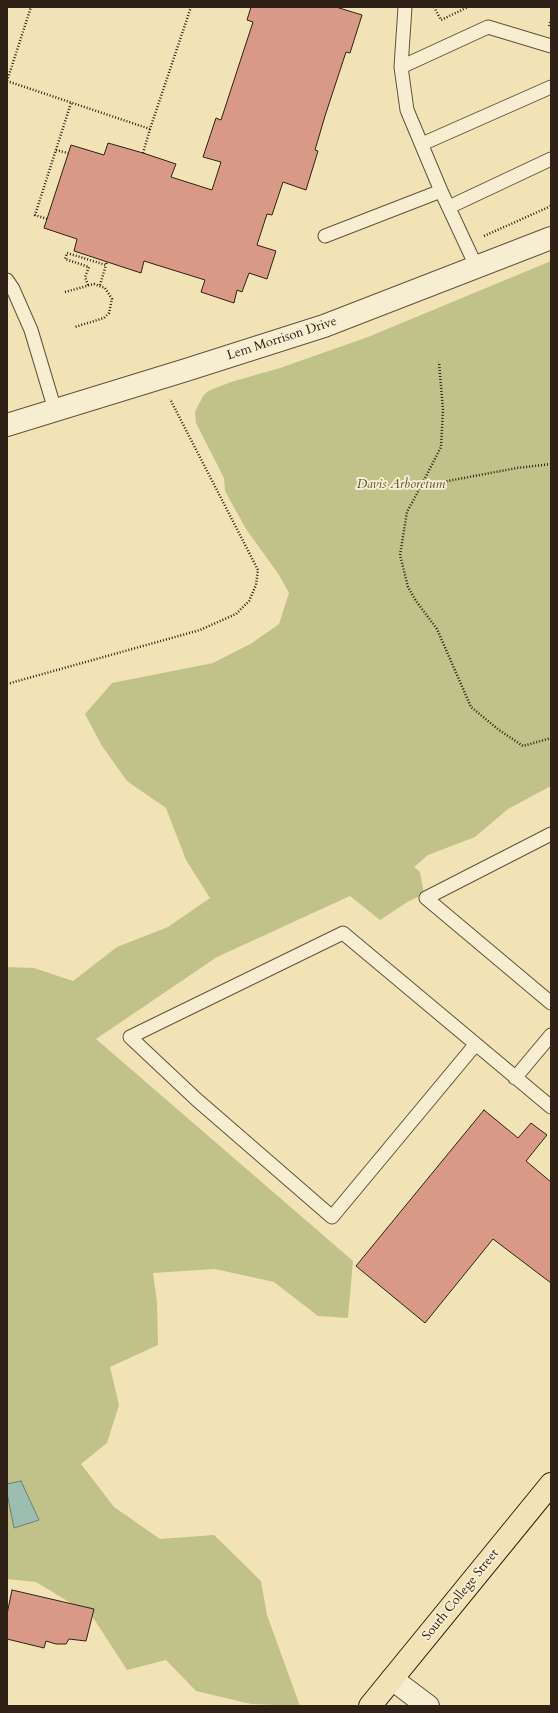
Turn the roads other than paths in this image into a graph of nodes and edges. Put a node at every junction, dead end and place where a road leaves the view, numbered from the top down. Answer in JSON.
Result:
{"nodes":[{"id":1,"x":405,"y":7,"type":"edge"},
{"id":2,"x":551,"y":46,"type":"edge"},
{"id":3,"x":401,"y":67,"type":"junction"},
{"id":4,"x":551,"y":87,"type":"edge"},
{"id":5,"x":422,"y":144,"type":"junction"},
{"id":6,"x":551,"y":159,"type":"edge"},
{"id":7,"x":441,"y":191,"type":"junction"},
{"id":8,"x":449,"y":207,"type":"junction"},
{"id":9,"x":326,"y":236,"type":"dead end"},
{"id":10,"x":551,"y":238,"type":"edge"},
{"id":11,"x":476,"y":266,"type":"junction"},
{"id":12,"x":7,"y":280,"type":"edge"},
{"id":13,"x":55,"y":410,"type":"junction"},
{"id":14,"x":7,"y":425,"type":"edge"},
{"id":15,"x":551,"y":834,"type":"edge"},
{"id":16,"x":551,"y":1003,"type":"edge"},
{"id":17,"x":551,"y":1035,"type":"edge"},
{"id":18,"x":475,"y":1044,"type":"junction"},
{"id":19,"x":515,"y":1078,"type":"junction"},
{"id":20,"x":551,"y":1107,"type":"edge"},
{"id":21,"x":551,"y":1484,"type":"edge"},
{"id":22,"x":392,"y":1679,"type":"junction"},
{"id":23,"x":370,"y":1706,"type":"edge"},
{"id":24,"x":428,"y":1706,"type":"edge"}],
"edges":[{"from":1,"to":3,"type":"lane"},
{"from":2,"to":3,"type":"lane"},
{"from":3,"to":5,"type":"lane"},
{"from":4,"to":5,"type":"lane"},
{"from":5,"to":7,"type":"lane"},
{"from":6,"to":8,"type":"lane"},
{"from":7,"to":8,"type":"lane"},
{"from":7,"to":9,"type":"lane"},
{"from":8,"to":11,"type":"lane"},
{"from":10,"to":11,"type":"street","name":"Lem Morrison Drive"},
{"from":11,"to":13,"type":"street","name":"Lem Morrison Drive"},
{"from":12,"to":13,"type":"lane"},
{"from":13,"to":14,"type":"street","name":"Lem Morrison Drive"},
{"from":15,"to":16,"type":"lane"},
{"from":17,"to":19,"type":"lane"},
{"from":18,"to":18,"type":"lane"},
{"from":18,"to":19,"type":"lane"},
{"from":19,"to":20,"type":"lane"},
{"from":21,"to":22,"type":"main road","name":"South College Street"},
{"from":22,"to":23,"type":"main road","name":"South College Street"},
{"from":22,"to":24,"type":"street"}]}
